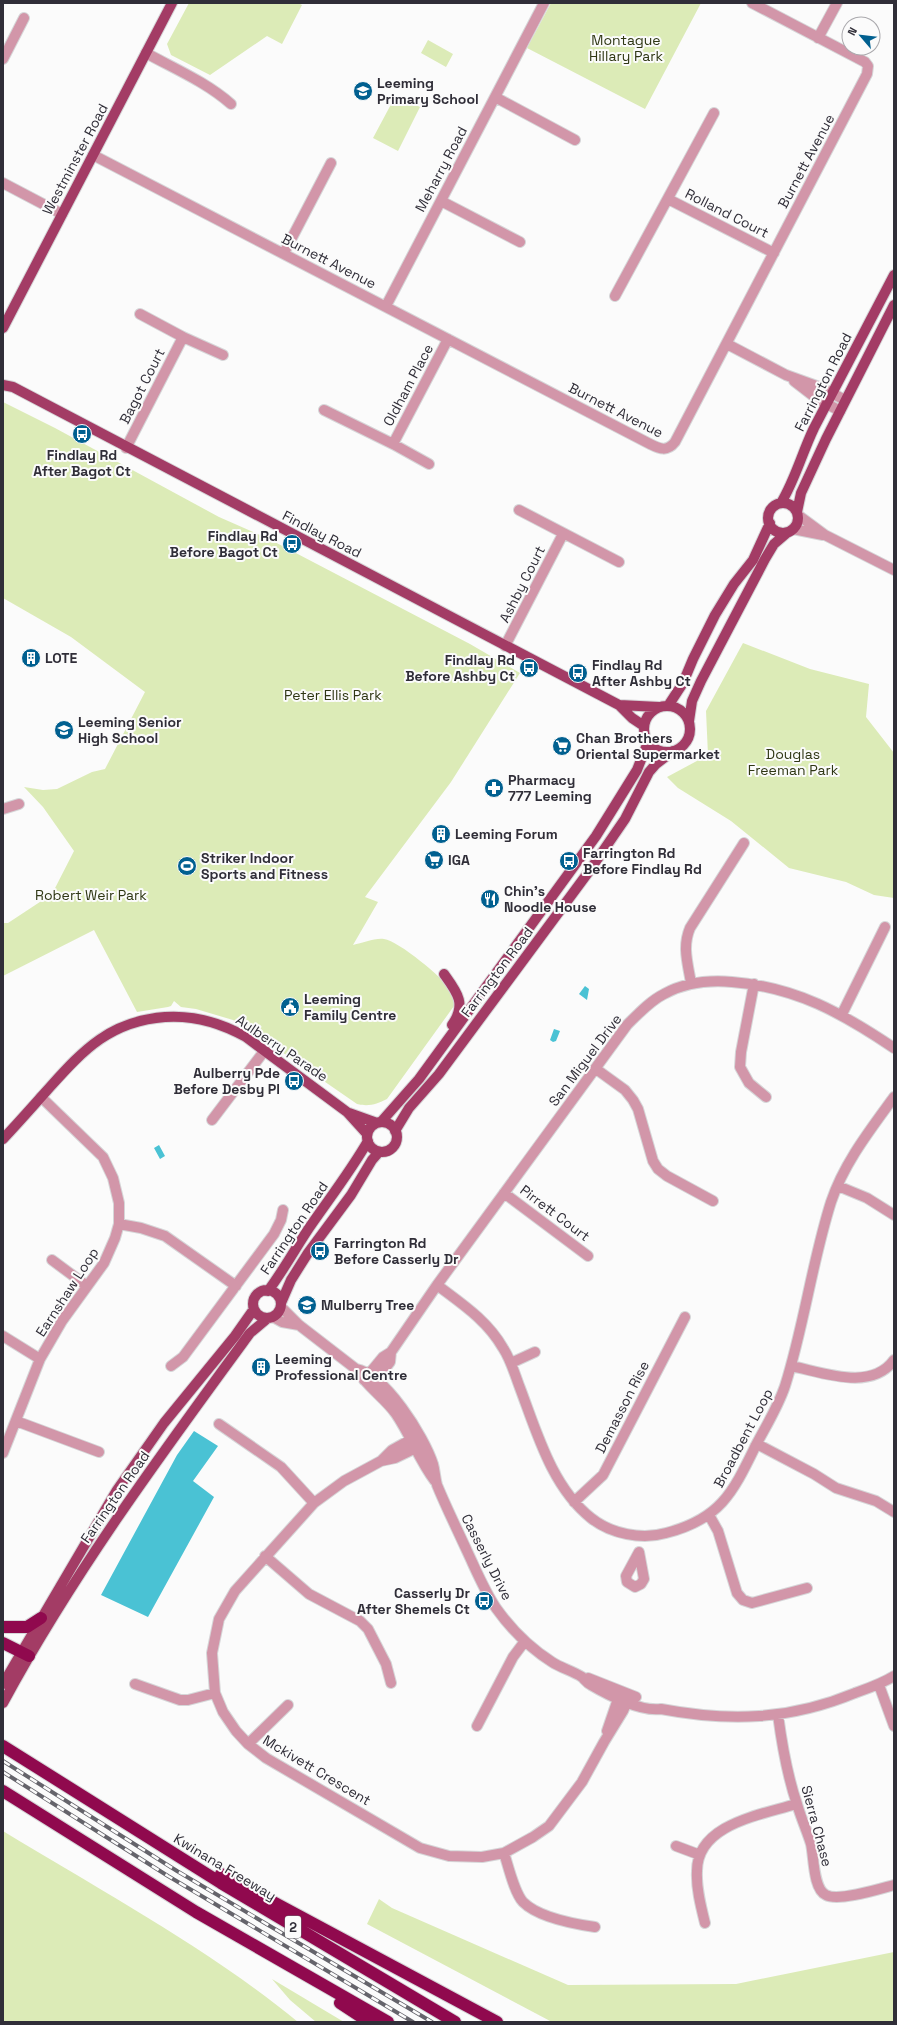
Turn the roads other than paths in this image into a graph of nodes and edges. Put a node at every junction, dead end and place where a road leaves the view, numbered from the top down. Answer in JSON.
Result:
{"nodes":[{"id":1,"x":172,"y":3,"type":"edge"},
{"id":2,"x":544,"y":3,"type":"edge"},
{"id":3,"x":752,"y":3,"type":"edge"},
{"id":4,"x":837,"y":3,"type":"edge"},
{"id":5,"x":24,"y":18,"type":"dead end"},
{"id":6,"x":818,"y":38,"type":"junction"},
{"id":7,"x":146,"y":53,"type":"junction"},
{"id":8,"x":3,"y":59,"type":"edge"},
{"id":9,"x":495,"y":97,"type":"junction"},
{"id":10,"x":231,"y":104,"type":"dead end"},
{"id":11,"x":714,"y":113,"type":"dead end"},
{"id":12,"x":575,"y":140,"type":"dead end"},
{"id":13,"x":93,"y":155,"type":"junction"},
{"id":14,"x":331,"y":163,"type":"dead end"},
{"id":15,"x":3,"y":183,"type":"edge"},
{"id":16,"x":668,"y":199,"type":"junction"},
{"id":17,"x":440,"y":201,"type":"junction"},
{"id":18,"x":62,"y":214,"type":"junction"},
{"id":19,"x":520,"y":242,"type":"dead end"},
{"id":20,"x":774,"y":253,"type":"junction"},
{"id":21,"x":284,"y":254,"type":"junction"},
{"id":22,"x":894,"y":275,"type":"edge"},
{"id":23,"x":615,"y":296,"type":"dead end"},
{"id":24,"x":894,"y":305,"type":"edge"},
{"id":25,"x":386,"y":306,"type":"junction"},
{"id":26,"x":140,"y":314,"type":"dead end"},
{"id":27,"x":3,"y":328,"type":"edge"},
{"id":28,"x":183,"y":337,"type":"junction"},
{"id":29,"x":448,"y":339,"type":"junction"},
{"id":30,"x":727,"y":344,"type":"junction"},
{"id":31,"x":223,"y":355,"type":"dead end"},
{"id":32,"x":786,"y":375,"type":"junction"},
{"id":33,"x":3,"y":377,"type":"edge"},
{"id":34,"x":8,"y":386,"type":"edge"},
{"id":35,"x":832,"y":394,"type":"junction"},
{"id":36,"x":845,"y":400,"type":"junction"},
{"id":37,"x":827,"y":404,"type":"junction"},
{"id":38,"x":324,"y":410,"type":"dead end"},
{"id":39,"x":840,"y":411,"type":"junction"},
{"id":40,"x":393,"y":444,"type":"junction"},
{"id":41,"x":126,"y":448,"type":"junction"},
{"id":42,"x":429,"y":464,"type":"dead end"},
{"id":43,"x":781,"y":503,"type":"junction"},
{"id":44,"x":519,"y":510,"type":"dead end"},
{"id":45,"x":797,"y":514,"type":"junction"},
{"id":46,"x":770,"y":523,"type":"junction"},
{"id":47,"x":790,"y":531,"type":"junction"},
{"id":48,"x":563,"y":534,"type":"junction"},
{"id":49,"x":825,"y":535,"type":"junction"},
{"id":50,"x":619,"y":562,"type":"dead end"},
{"id":51,"x":894,"y":569,"type":"edge"},
{"id":52,"x":505,"y":646,"type":"junction"},
{"id":53,"x":619,"y":704,"type":"junction"},
{"id":54,"x":664,"y":706,"type":"junction"},
{"id":55,"x":689,"y":721,"type":"junction"},
{"id":56,"x":644,"y":726,"type":"junction"},
{"id":57,"x":648,"y":742,"type":"junction"},
{"id":58,"x":673,"y":751,"type":"junction"},
{"id":59,"x":19,"y":804,"type":"dead end"},
{"id":60,"x":3,"y":809,"type":"edge"},
{"id":61,"x":744,"y":843,"type":"dead end"},
{"id":62,"x":885,"y":927,"type":"dead end"},
{"id":63,"x":444,"y":974,"type":"dead end"},
{"id":64,"x":691,"y":983,"type":"junction"},
{"id":65,"x":754,"y":984,"type":"junction"},
{"id":66,"x":842,"y":1014,"type":"junction"},
{"id":67,"x":894,"y":1048,"type":"edge"},
{"id":68,"x":265,"y":1050,"type":"junction"},
{"id":69,"x":596,"y":1069,"type":"junction"},
{"id":70,"x":419,"y":1079,"type":"junction"},
{"id":71,"x":41,"y":1097,"type":"junction"},
{"id":72,"x":766,"y":1097,"type":"dead end"},
{"id":73,"x":894,"y":1097,"type":"edge"},
{"id":74,"x":347,"y":1112,"type":"junction"},
{"id":75,"x":212,"y":1120,"type":"dead end"},
{"id":76,"x":379,"y":1123,"type":"junction"},
{"id":77,"x":395,"y":1131,"type":"junction"},
{"id":78,"x":367,"y":1138,"type":"junction"},
{"id":79,"x":3,"y":1139,"type":"edge"},
{"id":80,"x":380,"y":1152,"type":"junction"},
{"id":81,"x":838,"y":1186,"type":"junction"},
{"id":82,"x":504,"y":1192,"type":"junction"},
{"id":83,"x":713,"y":1201,"type":"dead end"},
{"id":84,"x":283,"y":1210,"type":"dead end"},
{"id":85,"x":894,"y":1215,"type":"edge"},
{"id":86,"x":119,"y":1224,"type":"junction"},
{"id":87,"x":588,"y":1256,"type":"dead end"},
{"id":88,"x":52,"y":1260,"type":"dead end"},
{"id":89,"x":437,"y":1285,"type":"junction"},
{"id":90,"x":87,"y":1286,"type":"junction"},
{"id":91,"x":236,"y":1286,"type":"junction"},
{"id":92,"x":268,"y":1291,"type":"junction"},
{"id":93,"x":281,"y":1305,"type":"junction"},
{"id":94,"x":254,"y":1309,"type":"junction"},
{"id":95,"x":685,"y":1316,"type":"dead end"},
{"id":96,"x":270,"y":1317,"type":"junction"},
{"id":97,"x":298,"y":1325,"type":"junction"},
{"id":98,"x":3,"y":1336,"type":"edge"},
{"id":99,"x":535,"y":1352,"type":"dead end"},
{"id":100,"x":40,"y":1359,"type":"junction"},
{"id":101,"x":894,"y":1360,"type":"edge"},
{"id":102,"x":511,"y":1363,"type":"junction"},
{"id":103,"x":171,"y":1366,"type":"dead end"},
{"id":104,"x":791,"y":1366,"type":"junction"},
{"id":105,"x":370,"y":1380,"type":"junction"},
{"id":106,"x":16,"y":1421,"type":"junction"},
{"id":107,"x":219,"y":1424,"type":"dead end"},
{"id":108,"x":415,"y":1437,"type":"junction"},
{"id":109,"x":757,"y":1444,"type":"junction"},
{"id":110,"x":420,"y":1446,"type":"junction"},
{"id":111,"x":99,"y":1452,"type":"dead end"},
{"id":112,"x":3,"y":1453,"type":"edge"},
{"id":113,"x":381,"y":1460,"type":"junction"},
{"id":114,"x":574,"y":1502,"type":"junction"},
{"id":115,"x":314,"y":1503,"type":"junction"},
{"id":116,"x":894,"y":1512,"type":"edge"},
{"id":117,"x":709,"y":1515,"type":"junction"},
{"id":118,"x":641,"y":1536,"type":"junction"},
{"id":119,"x":639,"y":1552,"type":"dead end"},
{"id":120,"x":265,"y":1556,"type":"junction"},
{"id":121,"x":807,"y":1588,"type":"dead end"},
{"id":122,"x":41,"y":1618,"type":"junction"},
{"id":123,"x":3,"y":1627,"type":"edge"},
{"id":124,"x":525,"y":1640,"type":"junction"},
{"id":125,"x":3,"y":1643,"type":"edge"},
{"id":126,"x":25,"y":1654,"type":"junction"},
{"id":127,"x":894,"y":1676,"type":"edge"},
{"id":128,"x":391,"y":1683,"type":"dead end"},
{"id":129,"x":3,"y":1684,"type":"edge"},
{"id":130,"x":135,"y":1684,"type":"dead end"},
{"id":131,"x":880,"y":1685,"type":"junction"},
{"id":132,"x":215,"y":1692,"type":"junction"},
{"id":133,"x":624,"y":1697,"type":"junction"},
{"id":134,"x":3,"y":1703,"type":"edge"},
{"id":135,"x":288,"y":1705,"type":"dead end"},
{"id":136,"x":778,"y":1715,"type":"junction"},
{"id":137,"x":478,"y":1726,"type":"dead end"},
{"id":138,"x":894,"y":1726,"type":"edge"},
{"id":139,"x":248,"y":1744,"type":"junction"},
{"id":140,"x":3,"y":1746,"type":"edge"},
{"id":141,"x":3,"y":1791,"type":"edge"},
{"id":142,"x":796,"y":1804,"type":"junction"},
{"id":143,"x":133,"y":1828,"type":"junction"},
{"id":144,"x":676,"y":1846,"type":"dead end"},
{"id":145,"x":504,"y":1853,"type":"junction"},
{"id":146,"x":700,"y":1855,"type":"junction"},
{"id":147,"x":894,"y":1885,"type":"edge"},
{"id":148,"x":196,"y":1912,"type":"junction"},
{"id":149,"x":704,"y":1923,"type":"dead end"},
{"id":150,"x":595,"y":1926,"type":"dead end"},
{"id":151,"x":369,"y":2022,"type":"edge"},
{"id":152,"x":388,"y":2022,"type":"edge"},
{"id":153,"x":455,"y":2022,"type":"edge"},
{"id":154,"x":497,"y":2022,"type":"edge"}],
"edges":[{"from":1,"to":7,"type":"main road","name":"Westminster Road"},
{"from":2,"to":9,"type":"street","name":"Meharry Road"},
{"from":3,"to":6,"type":"street","name":"Burnett Avenue"},
{"from":4,"to":6,"type":"street"},
{"from":5,"to":8,"type":"street"},
{"from":6,"to":20,"type":"street","name":"Burnett Avenue"},
{"from":7,"to":10,"type":"street"},
{"from":7,"to":13,"type":"main road","name":"Westminster Road"},
{"from":9,"to":12,"type":"street"},
{"from":9,"to":17,"type":"street","name":"Meharry Road"},
{"from":11,"to":16,"type":"street","name":"Rolland Court"},
{"from":13,"to":18,"type":"main road","name":"Westminster Road"},
{"from":13,"to":21,"type":"street","name":"Burnett Avenue"},
{"from":14,"to":21,"type":"street"},
{"from":15,"to":18,"type":"street"},
{"from":16,"to":20,"type":"street","name":"Rolland Court"},
{"from":16,"to":23,"type":"street","name":"Rolland Court"},
{"from":17,"to":19,"type":"street"},
{"from":17,"to":25,"type":"street","name":"Meharry Road"},
{"from":18,"to":27,"type":"main road","name":"Westminster Road"},
{"from":20,"to":30,"type":"street","name":"Burnett Avenue"},
{"from":21,"to":25,"type":"street","name":"Burnett Avenue"},
{"from":22,"to":35,"type":"main road","name":"Farrington Road"},
{"from":24,"to":36,"type":"main road","name":"Farrington Road"},
{"from":25,"to":29,"type":"street","name":"Burnett Avenue"},
{"from":26,"to":28,"type":"street"},
{"from":28,"to":31,"type":"street"},
{"from":28,"to":41,"type":"street","name":"Bagot Court"},
{"from":29,"to":30,"type":"street","name":"Burnett Avenue"},
{"from":29,"to":40,"type":"street","name":"Oldham Place"},
{"from":30,"to":32,"type":"street"},
{"from":32,"to":35,"type":"street"},
{"from":32,"to":37,"type":"street"},
{"from":33,"to":34,"type":"main road","name":"Findlay Road"},
{"from":34,"to":41,"type":"main road","name":"Findlay Road"},
{"from":35,"to":36,"type":"street"},
{"from":35,"to":37,"type":"main road","name":"Farrington Road"},
{"from":36,"to":39,"type":"main road","name":"Farrington Road"},
{"from":37,"to":39,"type":"street"},
{"from":37,"to":43,"type":"main road","name":"Farrington Road"},
{"from":38,"to":40,"type":"street","name":"Oldham Place"},
{"from":39,"to":45,"type":"main road","name":"Farrington Road"},
{"from":40,"to":42,"type":"street","name":"Oldham Place"},
{"from":41,"to":52,"type":"main road","name":"Findlay Road"},
{"from":43,"to":45,"type":"main road"},
{"from":43,"to":46,"type":"main road"},
{"from":44,"to":48,"type":"street"},
{"from":45,"to":47,"type":"main road"},
{"from":45,"to":49,"type":"street"},
{"from":46,"to":47,"type":"main road"},
{"from":46,"to":54,"type":"main road"},
{"from":47,"to":49,"type":"street"},
{"from":47,"to":55,"type":"main road"},
{"from":48,"to":50,"type":"street"},
{"from":48,"to":52,"type":"street","name":"Ashby Court"},
{"from":49,"to":51,"type":"street"},
{"from":52,"to":53,"type":"main road","name":"Findlay Road"},
{"from":53,"to":54,"type":"main road","name":"Findlay Road"},
{"from":53,"to":56,"type":"main road","name":"Findlay Road"},
{"from":54,"to":55,"type":"main road"},
{"from":54,"to":56,"type":"main road"},
{"from":55,"to":58,"type":"main road"},
{"from":56,"to":57,"type":"main road"},
{"from":57,"to":58,"type":"main road"},
{"from":57,"to":70,"type":"main road","name":"Farrington Road"},
{"from":58,"to":77,"type":"main road","name":"Farrington Road"},
{"from":59,"to":60,"type":"street"},
{"from":61,"to":64,"type":"street"},
{"from":62,"to":66,"type":"street"},
{"from":63,"to":70,"type":"main road"},
{"from":64,"to":65,"type":"street","name":"San Miguel Drive"},
{"from":64,"to":69,"type":"street","name":"San Miguel Drive"},
{"from":65,"to":66,"type":"street","name":"San Miguel Drive"},
{"from":65,"to":72,"type":"street"},
{"from":66,"to":67,"type":"street","name":"San Miguel Drive"},
{"from":68,"to":71,"type":"main road","name":"Aulberry Parade"},
{"from":68,"to":74,"type":"main road","name":"Aulberry Parade"},
{"from":68,"to":75,"type":"street"},
{"from":69,"to":82,"type":"street","name":"San Miguel Drive"},
{"from":69,"to":83,"type":"street"},
{"from":70,"to":76,"type":"main road","name":"Farrington Road"},
{"from":71,"to":79,"type":"main road","name":"Aulberry Parade"},
{"from":71,"to":86,"type":"street","name":"Earnshaw Loop"},
{"from":73,"to":81,"type":"street","name":"Broadbent Loop"},
{"from":74,"to":76,"type":"main road","name":"Aulberry Parade"},
{"from":74,"to":78,"type":"main road","name":"Aulberry Parade"},
{"from":76,"to":77,"type":"main road"},
{"from":76,"to":78,"type":"main road"},
{"from":77,"to":80,"type":"main road"},
{"from":78,"to":80,"type":"main road"},
{"from":78,"to":92,"type":"main road","name":"Farrington Road"},
{"from":80,"to":93,"type":"main road","name":"Farrington Road"},
{"from":81,"to":85,"type":"street"},
{"from":81,"to":104,"type":"street","name":"Broadbent Loop"},
{"from":82,"to":87,"type":"street","name":"Pirrett Court"},
{"from":82,"to":89,"type":"street","name":"San Miguel Drive"},
{"from":84,"to":91,"type":"street"},
{"from":86,"to":90,"type":"street","name":"Earnshaw Loop"},
{"from":86,"to":91,"type":"street"},
{"from":88,"to":90,"type":"street"},
{"from":89,"to":102,"type":"street","name":"Broadbent Loop"},
{"from":89,"to":105,"type":"street","name":"San Miguel Drive"},
{"from":90,"to":100,"type":"street","name":"Earnshaw Loop"},
{"from":91,"to":103,"type":"street"},
{"from":92,"to":93,"type":"main road"},
{"from":92,"to":94,"type":"main road"},
{"from":93,"to":96,"type":"main road"},
{"from":93,"to":97,"type":"street","name":"Casserly Drive"},
{"from":94,"to":96,"type":"main road"},
{"from":94,"to":122,"type":"main road","name":"Farrington Road"},
{"from":95,"to":114,"type":"street","name":"Demasson Rise"},
{"from":96,"to":97,"type":"street","name":"Casserly Drive"},
{"from":96,"to":126,"type":"main road","name":"Farrington Road"},
{"from":97,"to":105,"type":"street","name":"Casserly Drive"},
{"from":98,"to":100,"type":"street"},
{"from":99,"to":102,"type":"street"},
{"from":100,"to":106,"type":"street","name":"Earnshaw Loop"},
{"from":101,"to":104,"type":"street"},
{"from":102,"to":114,"type":"street","name":"Broadbent Loop"},
{"from":104,"to":109,"type":"street","name":"Broadbent Loop"},
{"from":105,"to":108,"type":"street","name":"Casserly Drive"},
{"from":106,"to":111,"type":"street"},
{"from":106,"to":112,"type":"street","name":"Earnshaw Loop"},
{"from":107,"to":115,"type":"street"},
{"from":108,"to":110,"type":"street","name":"Casserly Drive"},
{"from":108,"to":113,"type":"street","name":"Mckivett Crescent"},
{"from":109,"to":116,"type":"street"},
{"from":109,"to":117,"type":"street","name":"Broadbent Loop"},
{"from":110,"to":113,"type":"street","name":"Mckivett Crescent"},
{"from":110,"to":124,"type":"street","name":"Casserly Drive"},
{"from":113,"to":115,"type":"street","name":"Mckivett Crescent"},
{"from":114,"to":118,"type":"street","name":"Broadbent Loop"},
{"from":115,"to":120,"type":"street","name":"Mckivett Crescent"},
{"from":117,"to":118,"type":"street","name":"Broadbent Loop"},
{"from":117,"to":121,"type":"street"},
{"from":118,"to":119,"type":"street"},
{"from":120,"to":128,"type":"street"},
{"from":120,"to":132,"type":"street","name":"Mckivett Crescent"},
{"from":122,"to":123,"type":"highway"},
{"from":122,"to":126,"type":"main road","name":"Farrington Road"},
{"from":124,"to":133,"type":"street","name":"Casserly Drive"},
{"from":124,"to":137,"type":"street"},
{"from":125,"to":126,"type":"highway"},
{"from":126,"to":129,"type":"main road","name":"Farrington Road"},
{"from":126,"to":134,"type":"main road","name":"Farrington Road"},
{"from":127,"to":131,"type":"street","name":"Casserly Drive"},
{"from":130,"to":132,"type":"street"},
{"from":131,"to":136,"type":"street","name":"Casserly Drive"},
{"from":131,"to":138,"type":"street"},
{"from":132,"to":139,"type":"street","name":"Mckivett Crescent"},
{"from":133,"to":136,"type":"street","name":"Casserly Drive"},
{"from":133,"to":145,"type":"street","name":"Mckivett Crescent"},
{"from":135,"to":139,"type":"street"},
{"from":136,"to":142,"type":"street","name":"Sierra Chase"},
{"from":139,"to":145,"type":"street","name":"Mckivett Crescent"},
{"from":140,"to":143,"type":"highway","name":"Kwinana Freeway","number":"2"},
{"from":141,"to":148,"type":"highway"},
{"from":142,"to":146,"type":"street"},
{"from":142,"to":147,"type":"street","name":"Sierra Chase"},
{"from":143,"to":153,"type":"highway","name":"Kwinana Freeway","number":"2"},
{"from":143,"to":154,"type":"highway"},
{"from":144,"to":146,"type":"street"},
{"from":145,"to":150,"type":"street"},
{"from":146,"to":149,"type":"street"},
{"from":148,"to":151,"type":"highway"},
{"from":148,"to":152,"type":"highway"}]}
